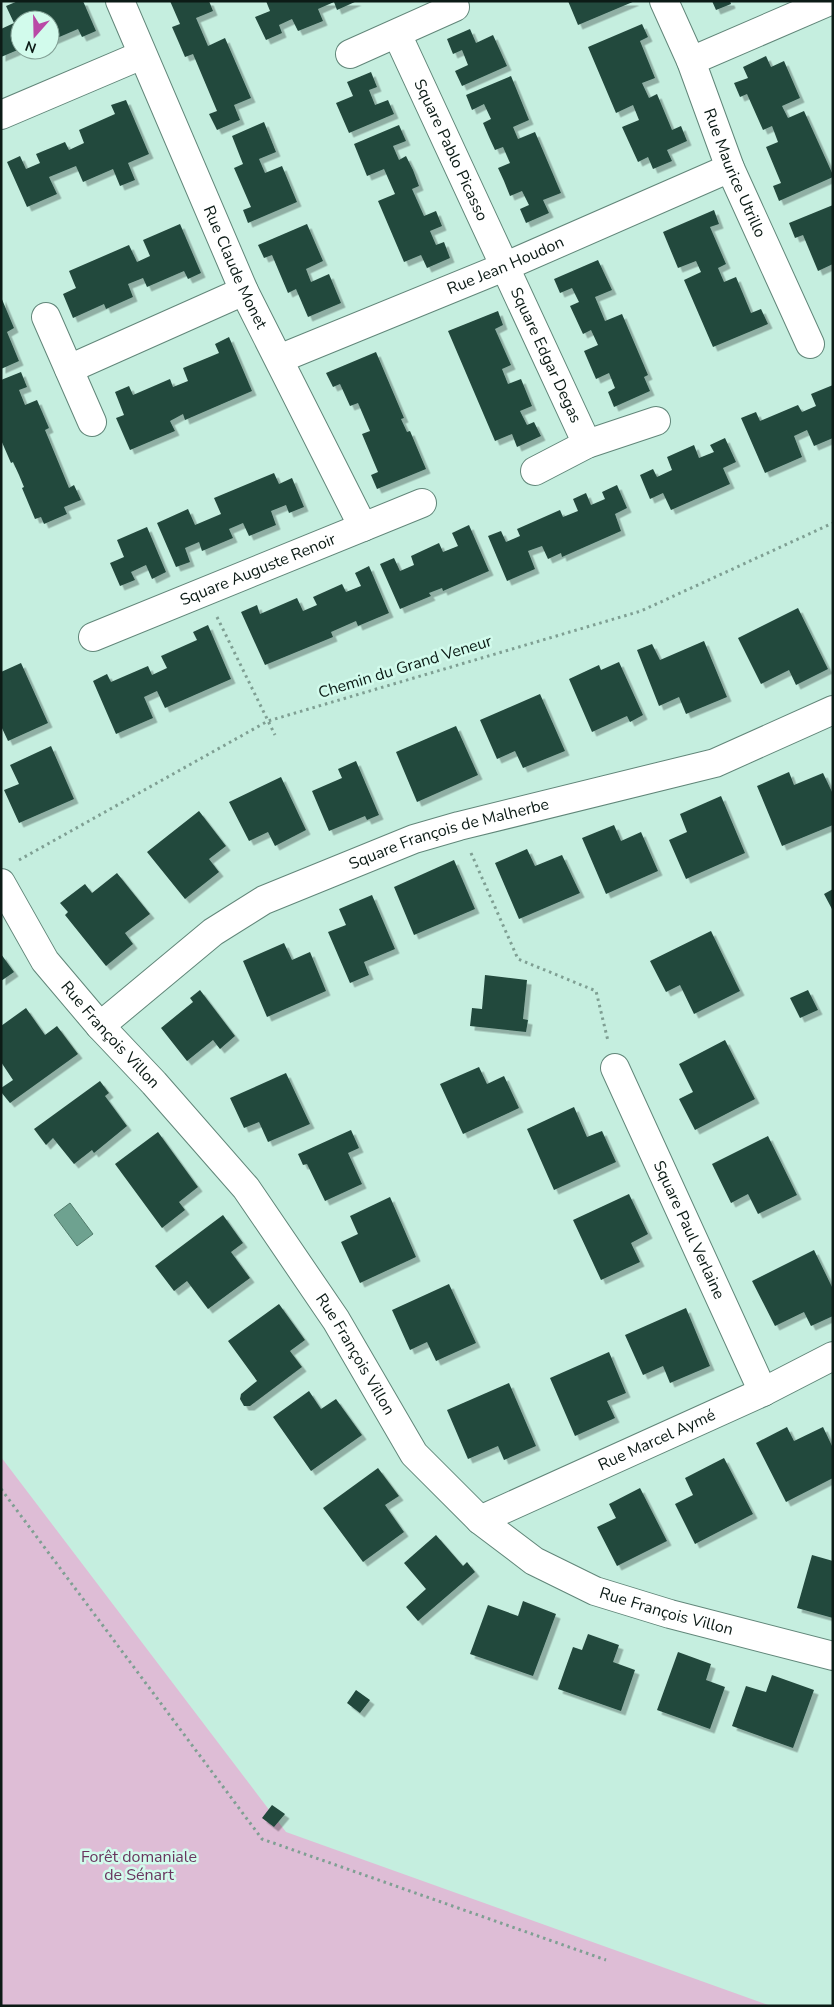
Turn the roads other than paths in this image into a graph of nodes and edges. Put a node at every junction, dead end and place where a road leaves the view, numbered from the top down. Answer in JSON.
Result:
{"nodes":[{"id":1,"x":120,"y":1,"type":"edge"},
{"id":2,"x":664,"y":1,"type":"edge"},
{"id":3,"x":830,"y":1,"type":"edge"},
{"id":4,"x":455,"y":7,"type":"dead end"},
{"id":5,"x":397,"y":34,"type":"junction"},
{"id":6,"x":350,"y":54,"type":"dead end"},
{"id":7,"x":142,"y":55,"type":"junction"},
{"id":8,"x":691,"y":61,"type":"junction"},
{"id":9,"x":1,"y":115,"type":"edge"},
{"id":10,"x":730,"y":168,"type":"junction"},
{"id":11,"x":504,"y":267,"type":"junction"},
{"id":12,"x":244,"y":292,"type":"junction"},
{"id":13,"x":46,"y":317,"type":"dead end"},
{"id":14,"x":810,"y":344,"type":"dead end"},
{"id":15,"x":279,"y":359,"type":"junction"},
{"id":16,"x":69,"y":369,"type":"junction"},
{"id":17,"x":656,"y":421,"type":"dead end"},
{"id":18,"x":92,"y":422,"type":"dead end"},
{"id":19,"x":587,"y":444,"type":"junction"},
{"id":20,"x":535,"y":471,"type":"dead end"},
{"id":21,"x":422,"y":503,"type":"dead end"},
{"id":22,"x":363,"y":528,"type":"junction"},
{"id":23,"x":93,"y":637,"type":"dead end"},
{"id":24,"x":833,"y":710,"type":"edge"},
{"id":25,"x":1,"y":883,"type":"edge"},
{"id":26,"x":100,"y":1026,"type":"junction"},
{"id":27,"x":615,"y":1068,"type":"road end"},
{"id":28,"x":833,"y":1356,"type":"edge"},
{"id":29,"x":763,"y":1392,"type":"junction"},
{"id":30,"x":480,"y":1520,"type":"junction"},
{"id":31,"x":833,"y":1656,"type":"edge"}],
"edges":[{"from":1,"to":7,"type":"street","name":"Rue Claude Monet"},
{"from":2,"to":8,"type":"street","name":"Rue Maurice Utrillo"},
{"from":3,"to":8,"type":"street"},
{"from":4,"to":5,"type":"street"},
{"from":5,"to":6,"type":"street"},
{"from":5,"to":11,"type":"street","name":"Square Pablo Picasso"},
{"from":7,"to":9,"type":"street"},
{"from":7,"to":12,"type":"street","name":"Rue Claude Monet"},
{"from":8,"to":10,"type":"street","name":"Rue Maurice Utrillo"},
{"from":10,"to":11,"type":"street","name":"Rue Jean Houdon"},
{"from":10,"to":14,"type":"street","name":"Rue Maurice Utrillo"},
{"from":11,"to":15,"type":"street","name":"Rue Jean Houdon"},
{"from":11,"to":19,"type":"street","name":"Square Edgar Degas"},
{"from":12,"to":15,"type":"street","name":"Rue Claude Monet"},
{"from":12,"to":16,"type":"street"},
{"from":13,"to":16,"type":"street"},
{"from":15,"to":22,"type":"street","name":"Rue Claude Monet"},
{"from":16,"to":18,"type":"street"},
{"from":17,"to":19,"type":"street","name":"Square Edgar Degas"},
{"from":19,"to":20,"type":"street","name":"Square Edgar Degas"},
{"from":21,"to":22,"type":"street","name":"Square Auguste Renoir"},
{"from":22,"to":23,"type":"street","name":"Square Auguste Renoir"},
{"from":24,"to":26,"type":"street","name":"Square François de Malherbe"},
{"from":25,"to":26,"type":"street","name":"Rue François Villon"},
{"from":26,"to":30,"type":"street","name":"Rue François Villon"},
{"from":27,"to":29,"type":"street","name":"Square Paul Verlaine"},
{"from":28,"to":29,"type":"street","name":"Rue Marcel Aymé"},
{"from":29,"to":30,"type":"street","name":"Rue Marcel Aymé"},
{"from":30,"to":31,"type":"street","name":"Rue François Villon"}]}
